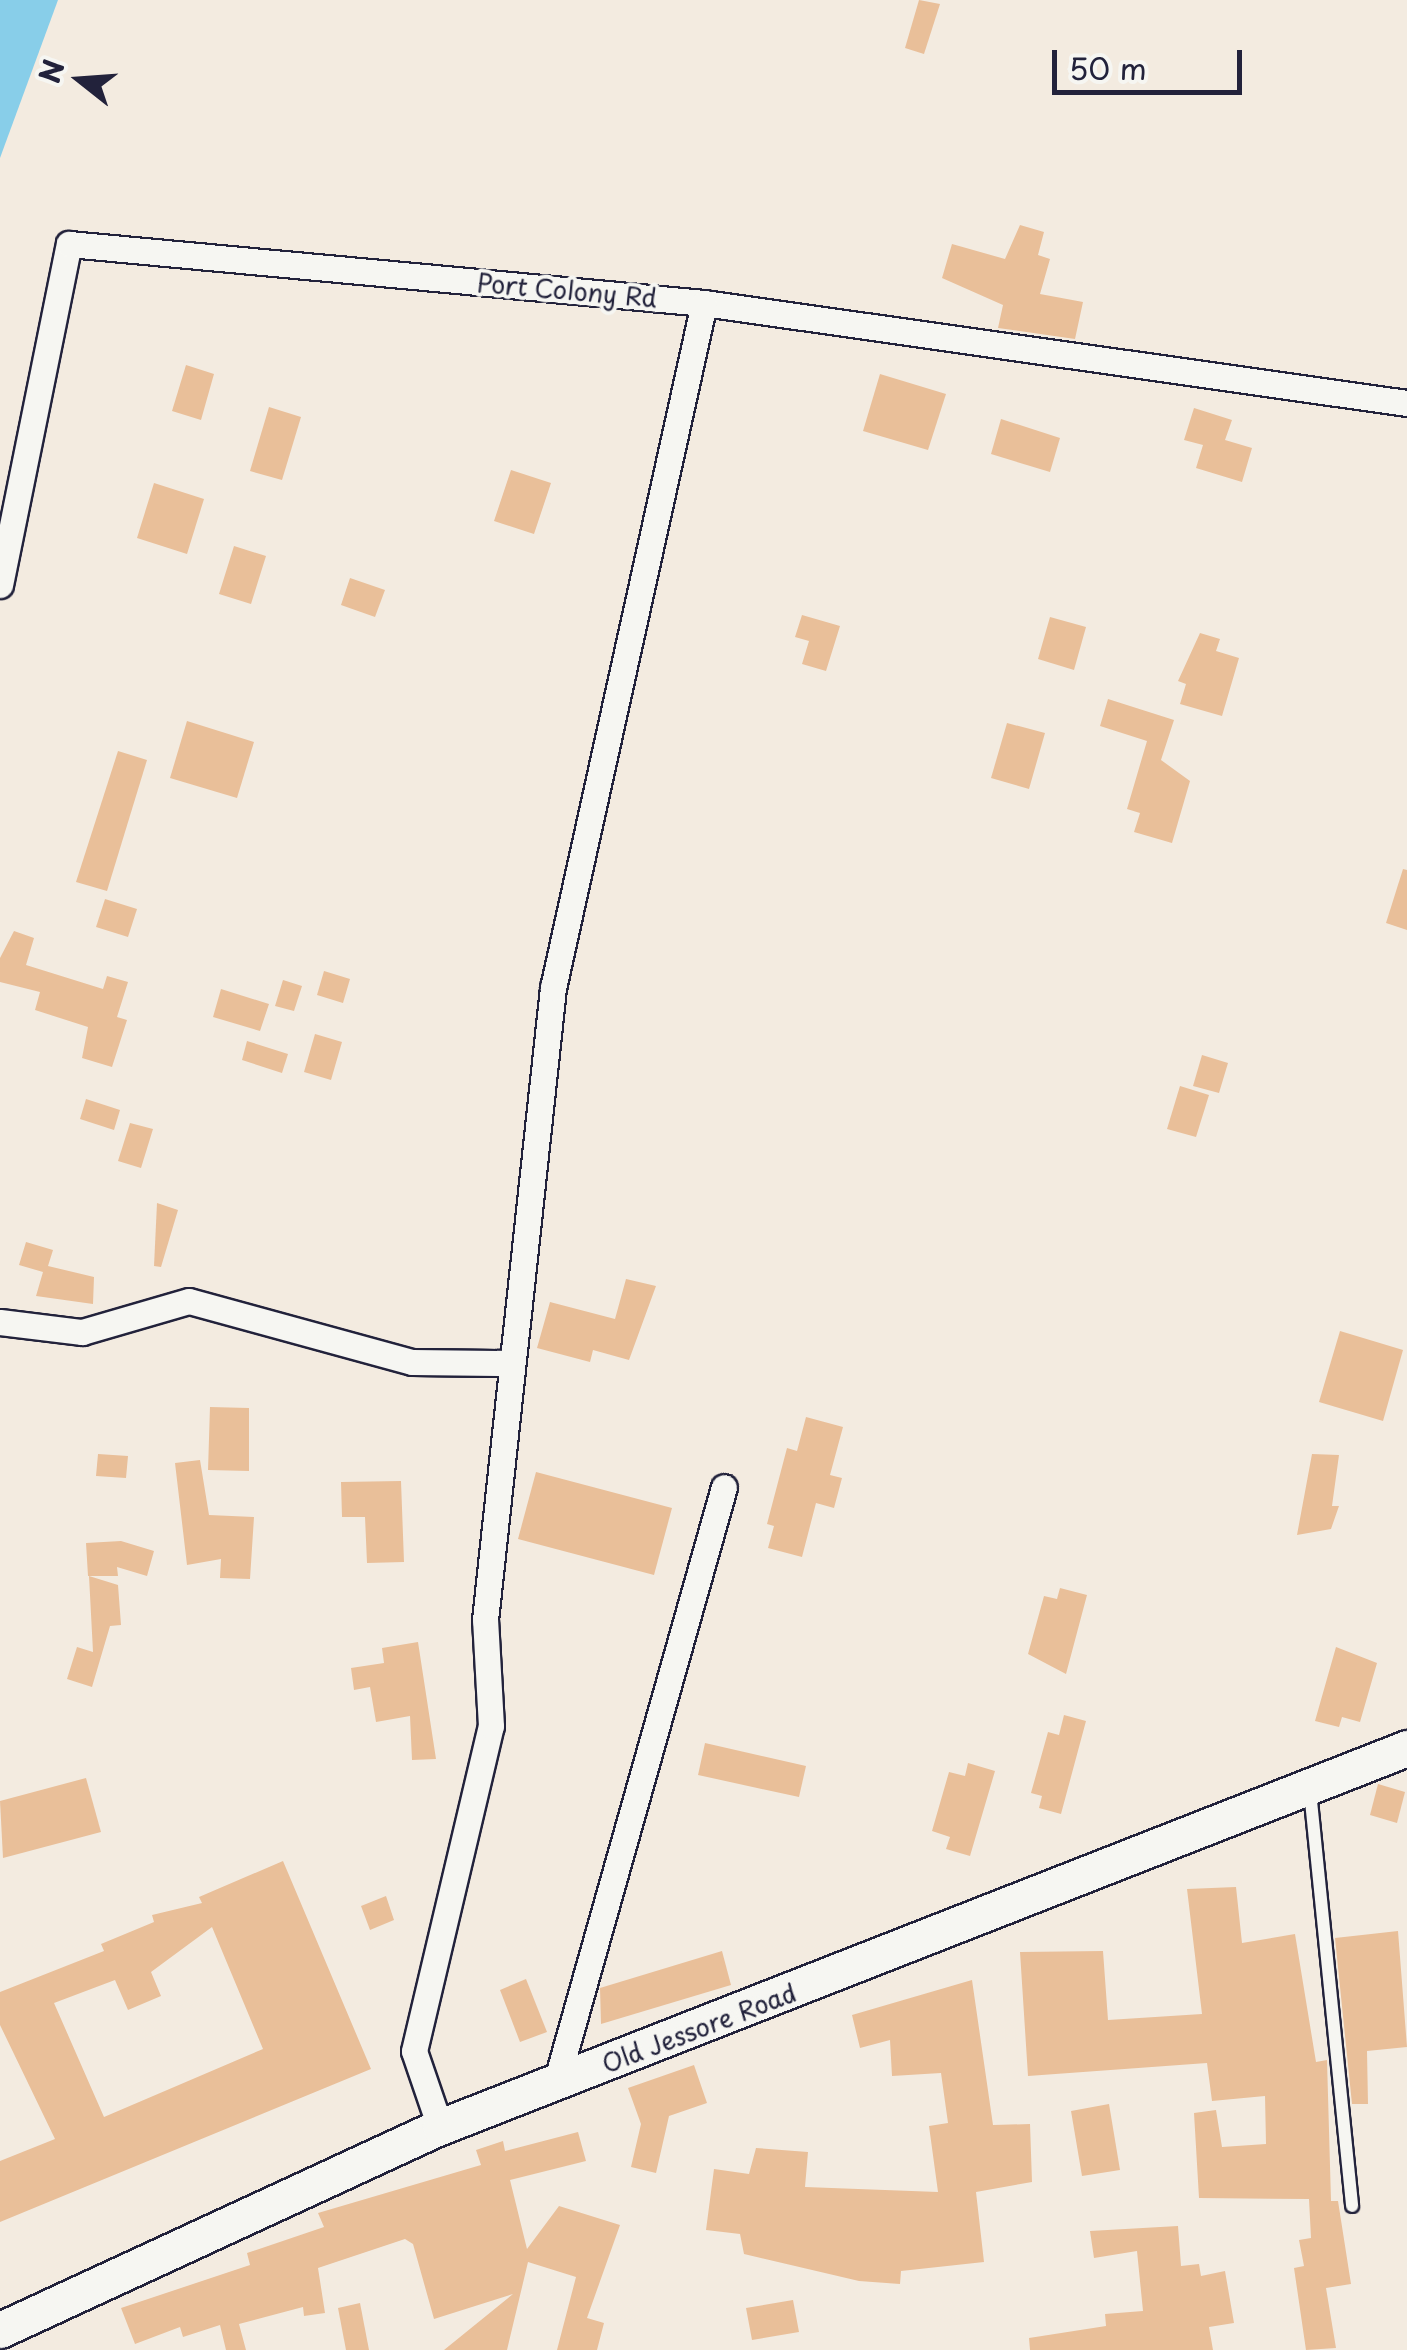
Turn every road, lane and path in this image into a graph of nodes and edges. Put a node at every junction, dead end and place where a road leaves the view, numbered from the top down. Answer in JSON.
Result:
{"nodes":[{"id":1,"x":704,"y":303,"type":"junction"},
{"id":2,"x":1407,"y":403,"type":"edge"},
{"id":3,"x":0,"y":585,"type":"edge"},
{"id":4,"x":0,"y":1322,"type":"edge"},
{"id":5,"x":512,"y":1363,"type":"junction"},
{"id":6,"x":724,"y":1487,"type":"dead end"},
{"id":7,"x":1407,"y":1748,"type":"edge"},
{"id":8,"x":1310,"y":1788,"type":"junction"},
{"id":9,"x":556,"y":2083,"type":"junction"},
{"id":10,"x":440,"y":2127,"type":"junction"},
{"id":11,"x":1352,"y":2206,"type":"dead end"},
{"id":12,"x":0,"y":2330,"type":"edge"}],
"edges":[{"from":1,"to":2,"type":"street","name":"Port Colony Rd"},
{"from":1,"to":3,"type":"street","name":"Port Colony Rd"},
{"from":1,"to":5,"type":"street"},
{"from":4,"to":5,"type":"street"},
{"from":5,"to":10,"type":"street"},
{"from":6,"to":9,"type":"street"},
{"from":7,"to":8,"type":"main road","name":"Old Jessore Road"},
{"from":8,"to":9,"type":"main road","name":"Old Jessore Road"},
{"from":8,"to":11,"type":"lane"},
{"from":9,"to":10,"type":"main road","name":"Old Jessore Road"},
{"from":10,"to":12,"type":"main road","name":"Old Jessore Road"}]}
